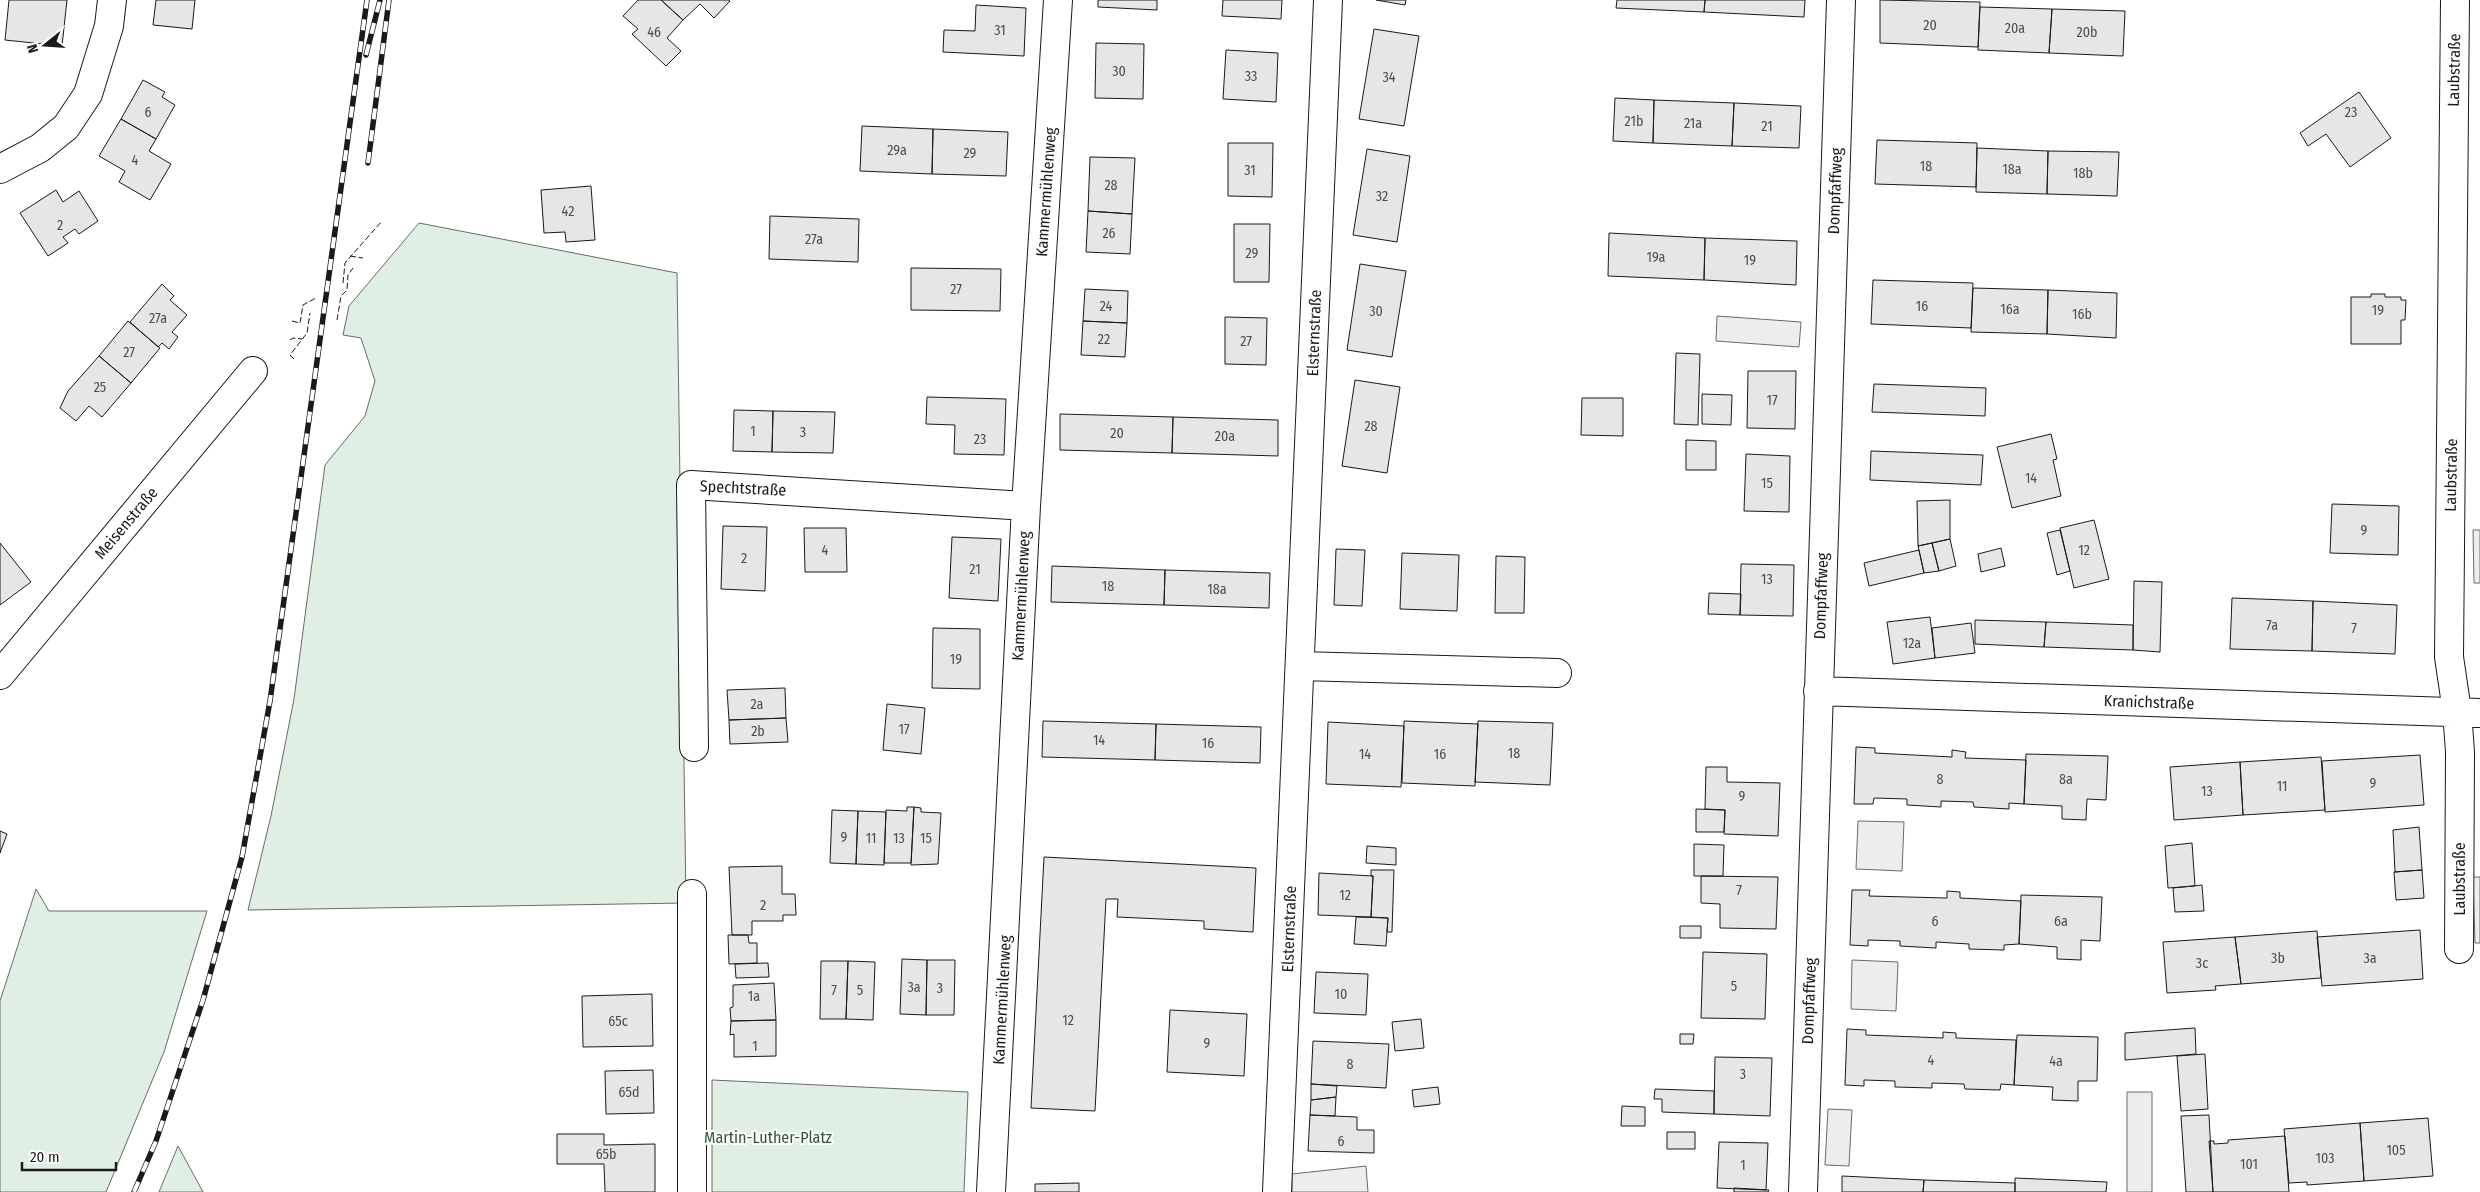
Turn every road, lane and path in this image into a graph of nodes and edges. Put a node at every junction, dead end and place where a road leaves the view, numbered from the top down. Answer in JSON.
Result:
{"nodes":[{"id":1,"x":112,"y":0,"type":"edge"},
{"id":2,"x":1058,"y":0,"type":"edge"},
{"id":3,"x":1328,"y":0,"type":"edge"},
{"id":4,"x":1841,"y":0,"type":"edge"},
{"id":5,"x":2455,"y":0,"type":"edge"},
{"id":6,"x":0,"y":169,"type":"edge"},
{"id":7,"x":253,"y":371,"type":"dead end"},
{"id":8,"x":1026,"y":506,"type":"junction"},
{"id":9,"x":1300,"y":666,"type":"junction"},
{"id":10,"x":1557,"y":673,"type":"dead end"},
{"id":11,"x":0,"y":675,"type":"edge"},
{"id":12,"x":1818,"y":691,"type":"junction"},
{"id":13,"x":2469,"y":712,"type":"edge"},
{"id":14,"x":694,"y":747,"type":"dead end"},
{"id":15,"x":692,"y":894,"type":"dead end"},
{"id":16,"x":2459,"y":949,"type":"dead end"},
{"id":17,"x":692,"y":1192,"type":"edge"},
{"id":18,"x":991,"y":1192,"type":"edge"},
{"id":19,"x":1277,"y":1192,"type":"edge"},
{"id":20,"x":1803,"y":1192,"type":"edge"}],
"edges":[{"from":1,"to":6,"type":"street"},
{"from":2,"to":8,"type":"street","name":"Kammermühlenweg"},
{"from":3,"to":9,"type":"street","name":"Elsternstraße"},
{"from":4,"to":12,"type":"street","name":"Dompfaffweg"},
{"from":5,"to":13,"type":"street","name":"Laubstraße"},
{"from":7,"to":11,"type":"street","name":"Meisenstraße"},
{"from":8,"to":14,"type":"street","name":"Spechtstraße"},
{"from":8,"to":18,"type":"street","name":"Kammermühlenweg"},
{"from":9,"to":10,"type":"street"},
{"from":9,"to":19,"type":"street","name":"Elsternstraße"},
{"from":12,"to":13,"type":"street","name":"Kranichstraße"},
{"from":12,"to":20,"type":"street","name":"Dompfaffweg"},
{"from":13,"to":16,"type":"street","name":"Laubstraße"},
{"from":15,"to":17,"type":"street"}]}
